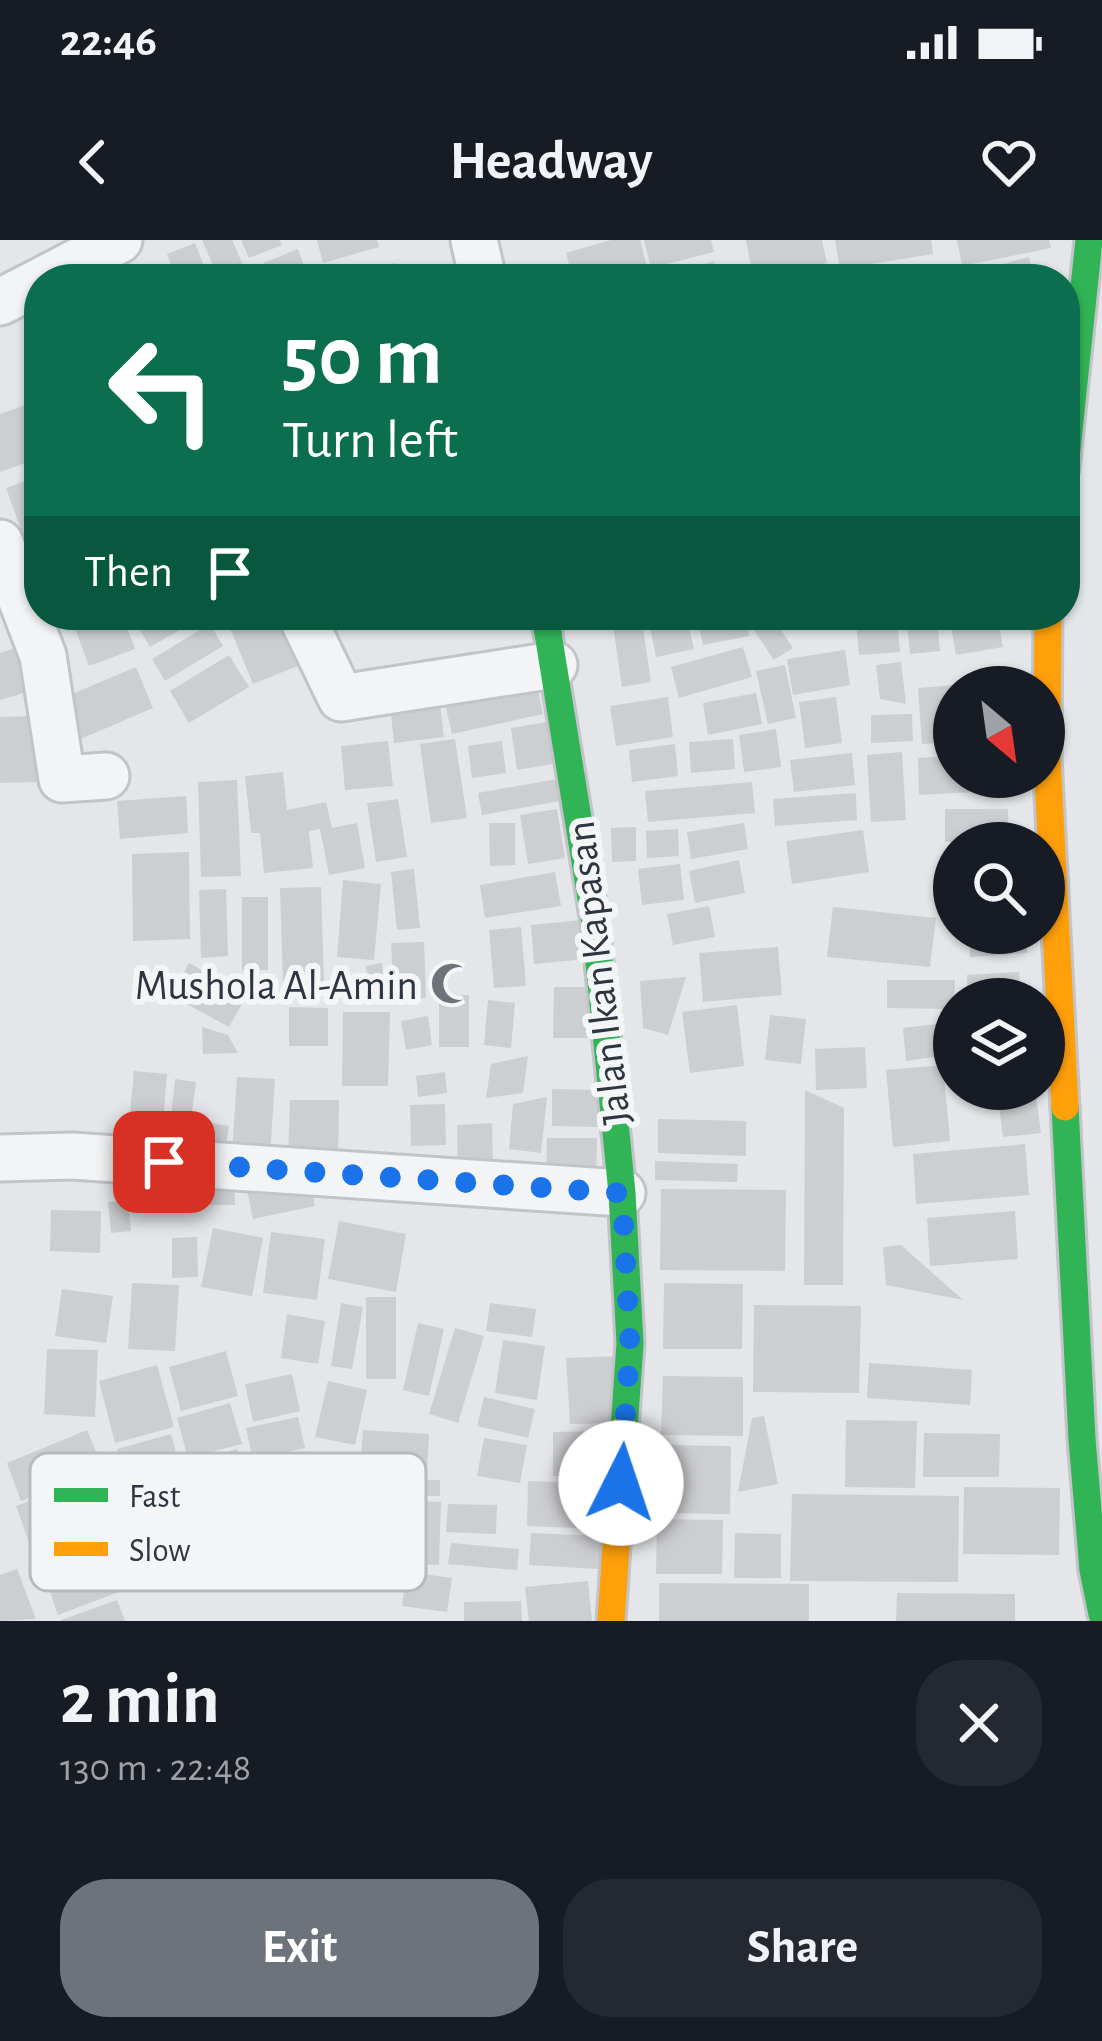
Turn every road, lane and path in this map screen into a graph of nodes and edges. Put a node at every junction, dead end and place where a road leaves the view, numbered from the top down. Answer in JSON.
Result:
{"nodes":[{"id":1,"x":119,"y":240,"type":"edge"},
{"id":2,"x":1089,"y":240,"type":"edge"},
{"id":3,"x":74,"y":264,"type":"edge"},
{"id":4,"x":1089,"y":348,"type":"edge"},
{"id":5,"x":1080,"y":386,"type":"edge"},
{"id":6,"x":0,"y":543,"type":"edge"},
{"id":7,"x":24,"y":605,"type":"edge"},
{"id":8,"x":34,"y":630,"type":"edge"},
{"id":9,"x":308,"y":630,"type":"edge"},
{"id":10,"x":548,"y":630,"type":"edge"},
{"id":11,"x":1048,"y":630,"type":"edge"},
{"id":12,"x":554,"y":665,"type":"junction"},
{"id":13,"x":106,"y":776,"type":"dead end"},
{"id":14,"x":0,"y":1158,"type":"edge"},
{"id":15,"x":622,"y":1193,"type":"junction"},
{"id":16,"x":1087,"y":1206,"type":"edge"},
{"id":17,"x":1093,"y":1465,"type":"edge"},
{"id":18,"x":1102,"y":1614,"type":"edge"},
{"id":19,"x":611,"y":1621,"type":"edge"}],
"edges":[{"from":1,"to":3,"type":"street"},
{"from":2,"to":4,"type":"main road"},
{"from":4,"to":5,"type":"main road"},
{"from":6,"to":7,"type":"street"},
{"from":8,"to":13,"type":"street"},
{"from":9,"to":12,"type":"street"},
{"from":10,"to":12,"type":"main road","name":"Jalan Ikan Kapasan"},
{"from":11,"to":16,"type":"main road"},
{"from":12,"to":15,"type":"main road","name":"Jalan Ikan Kapasan"},
{"from":14,"to":15,"type":"street"},
{"from":15,"to":19,"type":"main road","name":"Jalan Ikan Kapasan"},
{"from":16,"to":17,"type":"main road"},
{"from":17,"to":18,"type":"main road"}]}
